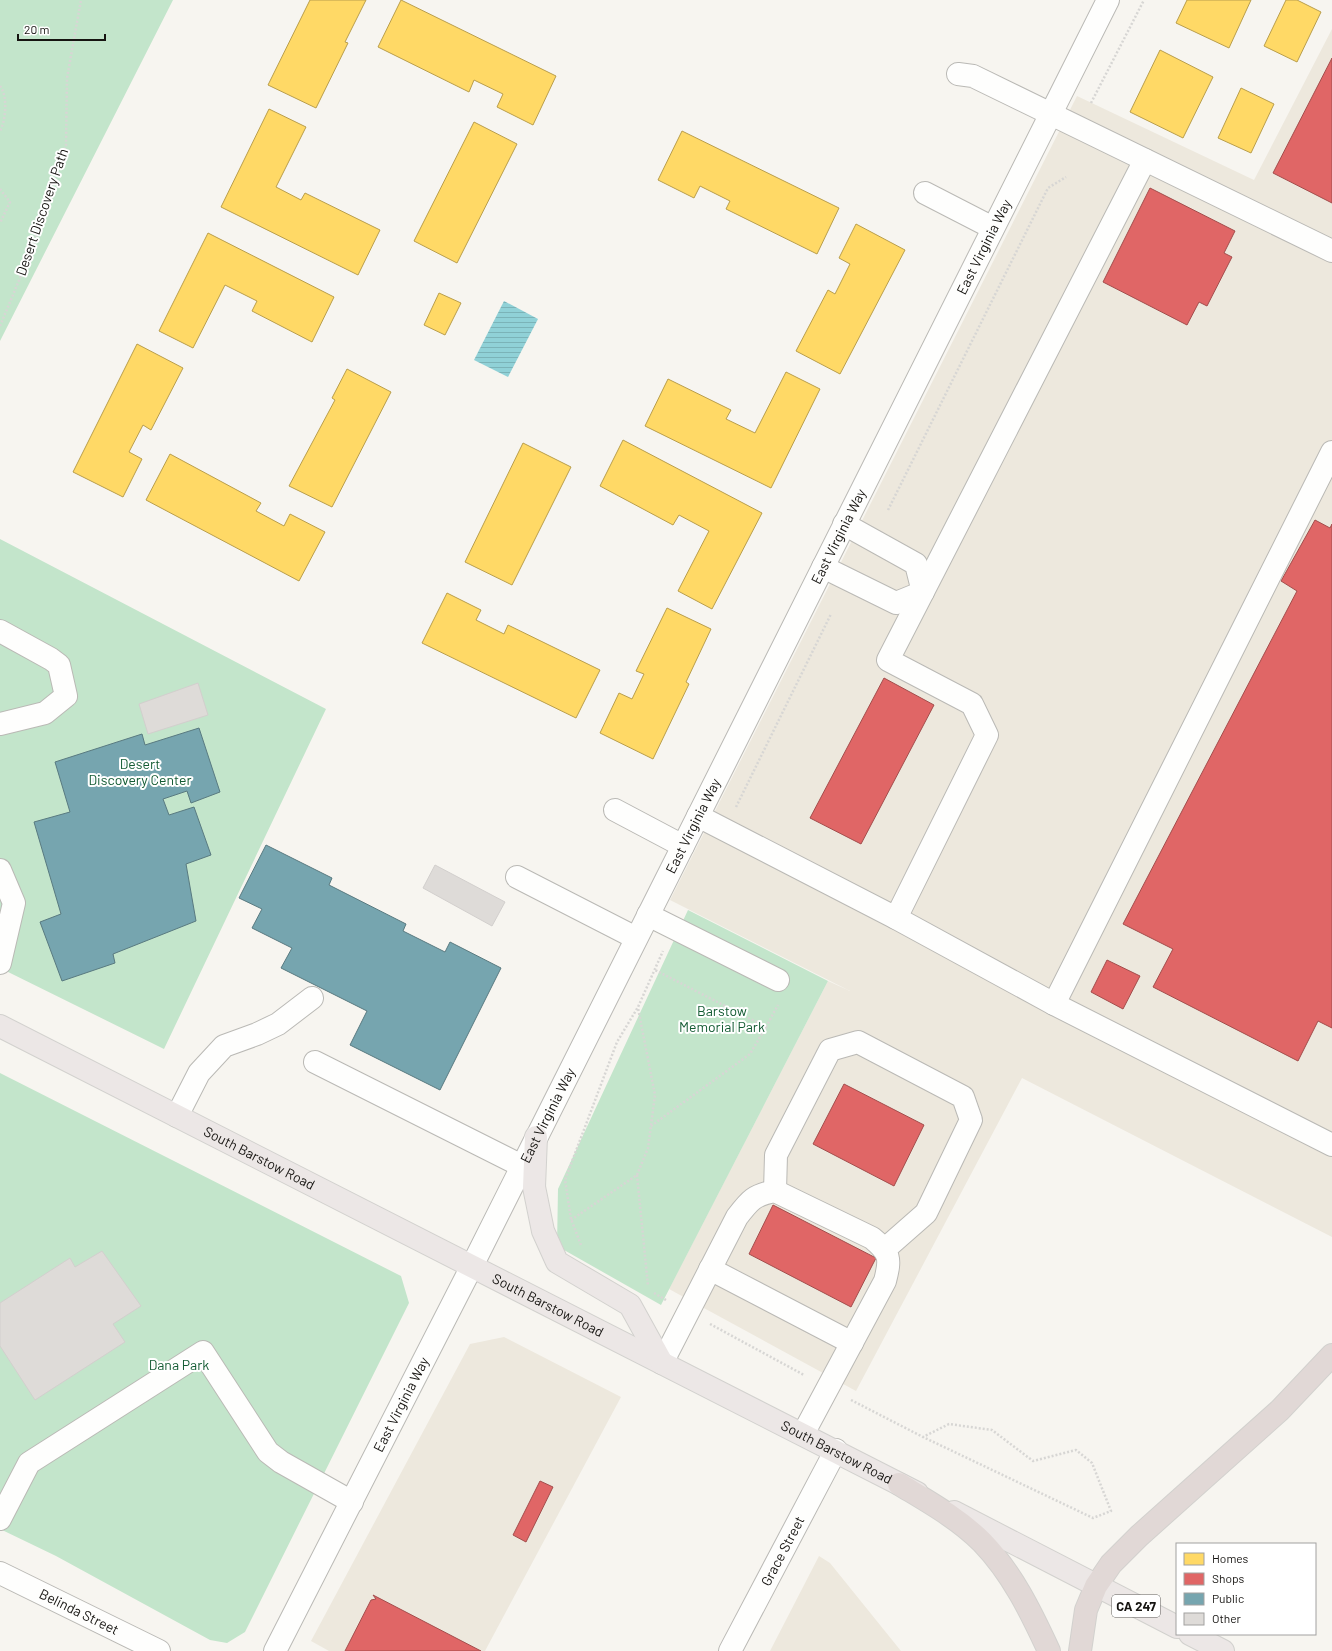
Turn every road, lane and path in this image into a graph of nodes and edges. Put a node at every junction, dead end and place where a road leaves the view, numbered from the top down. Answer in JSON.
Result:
{"nodes":[{"id":1,"x":81,"y":0,"type":"edge"},
{"id":2,"x":1108,"y":0,"type":"edge"},
{"id":3,"x":1144,"y":0,"type":"edge"},
{"id":4,"x":958,"y":74,"type":"dead end"},
{"id":5,"x":0,"y":86,"type":"edge"},
{"id":6,"x":1091,"y":103,"type":"dead end"},
{"id":7,"x":1050,"y":114,"type":"junction"},
{"id":8,"x":0,"y":131,"type":"edge"},
{"id":9,"x":1145,"y":160,"type":"junction"},
{"id":10,"x":1066,"y":177,"type":"dead end"},
{"id":11,"x":0,"y":189,"type":"edge"},
{"id":12,"x":925,"y":193,"type":"dead end"},
{"id":13,"x":0,"y":223,"type":"edge"},
{"id":14,"x":993,"y":228,"type":"junction"},
{"id":15,"x":1332,"y":251,"type":"edge"},
{"id":16,"x":0,"y":326,"type":"edge"},
{"id":17,"x":1332,"y":452,"type":"edge"},
{"id":18,"x":888,"y":510,"type":"dead end"},
{"id":19,"x":844,"y":524,"type":"junction"},
{"id":20,"x":822,"y":567,"type":"junction"},
{"id":21,"x":923,"y":592,"type":"junction"},
{"id":22,"x":0,"y":631,"type":"edge"},
{"id":23,"x":0,"y":724,"type":"edge"},
{"id":24,"x":615,"y":810,"type":"dead end"},
{"id":25,"x":698,"y":816,"type":"junction"},
{"id":26,"x":683,"y":846,"type":"junction"},
{"id":27,"x":0,"y":870,"type":"edge"},
{"id":28,"x":517,"y":877,"type":"dead end"},
{"id":29,"x":648,"y":914,"type":"junction"},
{"id":30,"x":5,"y":918,"type":"edge"},
{"id":31,"x":896,"y":918,"type":"junction"},
{"id":32,"x":636,"y":938,"type":"junction"},
{"id":33,"x":0,"y":963,"type":"edge"},
{"id":34,"x":654,"y":970,"type":"dead end"},
{"id":35,"x":778,"y":980,"type":"dead end"},
{"id":36,"x":312,"y":998,"type":"dead end"},
{"id":37,"x":1054,"y":1004,"type":"junction"},
{"id":38,"x":638,"y":1007,"type":"dead end"},
{"id":39,"x":0,"y":1026,"type":"edge"},
{"id":40,"x":315,"y":1062,"type":"dead end"},
{"id":41,"x":177,"y":1116,"type":"junction"},
{"id":42,"x":651,"y":1126,"type":"junction"},
{"id":43,"x":536,"y":1137,"type":"junction"},
{"id":44,"x":1332,"y":1144,"type":"edge"},
{"id":45,"x":522,"y":1166,"type":"junction"},
{"id":46,"x":637,"y":1175,"type":"junction"},
{"id":47,"x":775,"y":1191,"type":"junction"},
{"id":48,"x":571,"y":1220,"type":"junction"},
{"id":49,"x":564,"y":1222,"type":"dead end"},
{"id":50,"x":886,"y":1249,"type":"junction"},
{"id":51,"x":583,"y":1252,"type":"dead end"},
{"id":52,"x":472,"y":1266,"type":"junction"},
{"id":53,"x":710,"y":1269,"type":"junction"},
{"id":54,"x":642,"y":1286,"type":"dead end"},
{"id":55,"x":649,"y":1290,"type":"junction"},
{"id":56,"x":688,"y":1312,"type":"junction"},
{"id":57,"x":852,"y":1343,"type":"junction"},
{"id":58,"x":1332,"y":1355,"type":"edge"},
{"id":59,"x":662,"y":1363,"type":"junction"},
{"id":60,"x":828,"y":1388,"type":"junction"},
{"id":61,"x":803,"y":1434,"type":"junction"},
{"id":62,"x":923,"y":1437,"type":"junction"},
{"id":63,"x":836,"y":1450,"type":"junction"},
{"id":64,"x":899,"y":1484,"type":"junction"},
{"id":65,"x":352,"y":1502,"type":"junction"},
{"id":66,"x":0,"y":1519,"type":"edge"},
{"id":67,"x":0,"y":1573,"type":"edge"},
{"id":68,"x":1096,"y":1586,"type":"junction"},
{"id":69,"x":1176,"y":1626,"type":"edge"},
{"id":70,"x":1192,"y":1635,"type":"edge"},
{"id":71,"x":1220,"y":1650,"type":"edge"},
{"id":72,"x":159,"y":1651,"type":"edge"},
{"id":73,"x":275,"y":1651,"type":"edge"},
{"id":74,"x":730,"y":1651,"type":"edge"},
{"id":75,"x":1049,"y":1651,"type":"edge"},
{"id":76,"x":1080,"y":1651,"type":"edge"}],
"edges":[{"from":1,"to":16,"type":"path","name":"Desert Discovery Path"},
{"from":2,"to":7,"type":"street","name":"East Virginia Way"},
{"from":3,"to":6,"type":"path"},
{"from":4,"to":7,"type":"street"},
{"from":5,"to":8,"type":"path"},
{"from":7,"to":9,"type":"street"},
{"from":7,"to":14,"type":"street","name":"East Virginia Way"},
{"from":9,"to":15,"type":"street"},
{"from":9,"to":21,"type":"street"},
{"from":10,"to":18,"type":"path"},
{"from":11,"to":13,"type":"path"},
{"from":12,"to":14,"type":"street"},
{"from":14,"to":19,"type":"street","name":"East Virginia Way"},
{"from":17,"to":37,"type":"street"},
{"from":19,"to":20,"type":"street","name":"East Virginia Way"},
{"from":19,"to":21,"type":"street"},
{"from":20,"to":21,"type":"street"},
{"from":20,"to":25,"type":"street","name":"East Virginia Way"},
{"from":21,"to":31,"type":"street"},
{"from":22,"to":23,"type":"street"},
{"from":24,"to":26,"type":"street"},
{"from":25,"to":26,"type":"street","name":"East Virginia Way"},
{"from":25,"to":31,"type":"street"},
{"from":26,"to":29,"type":"street","name":"East Virginia Way"},
{"from":27,"to":30,"type":"street"},
{"from":28,"to":32,"type":"street"},
{"from":29,"to":32,"type":"street","name":"East Virginia Way"},
{"from":29,"to":35,"type":"street"},
{"from":30,"to":33,"type":"street"},
{"from":31,"to":37,"type":"street"},
{"from":32,"to":43,"type":"street","name":"East Virginia Way"},
{"from":34,"to":42,"type":"path"},
{"from":36,"to":41,"type":"street"},
{"from":37,"to":44,"type":"street"},
{"from":38,"to":42,"type":"path"},
{"from":39,"to":41,"type":"main road","name":"South Barstow Road"},
{"from":40,"to":45,"type":"street"},
{"from":41,"to":52,"type":"main road","name":"South Barstow Road"},
{"from":42,"to":46,"type":"path"},
{"from":43,"to":45,"type":"street","name":"East Virginia Way"},
{"from":43,"to":59,"type":"main road"},
{"from":45,"to":52,"type":"street","name":"East Virginia Way"},
{"from":46,"to":48,"type":"path"},
{"from":46,"to":55,"type":"path"},
{"from":47,"to":50,"type":"street"},
{"from":47,"to":50,"type":"street"},
{"from":47,"to":53,"type":"street"},
{"from":48,"to":49,"type":"path"},
{"from":48,"to":51,"type":"path"},
{"from":50,"to":57,"type":"street"},
{"from":52,"to":59,"type":"main road","name":"South Barstow Road"},
{"from":52,"to":65,"type":"street","name":"East Virginia Way"},
{"from":53,"to":56,"type":"street"},
{"from":53,"to":57,"type":"street"},
{"from":54,"to":55,"type":"path"},
{"from":55,"to":56,"type":"path"},
{"from":56,"to":59,"type":"street"},
{"from":56,"to":60,"type":"path"},
{"from":57,"to":60,"type":"street"},
{"from":58,"to":68,"type":"highway"},
{"from":59,"to":61,"type":"main road","name":"South Barstow Road"},
{"from":60,"to":61,"type":"street"},
{"from":60,"to":62,"type":"path"},
{"from":61,"to":63,"type":"main road","name":"South Barstow Road"},
{"from":62,"to":62,"type":"path"},
{"from":63,"to":64,"type":"main road","name":"South Barstow Road"},
{"from":63,"to":74,"type":"street","name":"Grace Street"},
{"from":64,"to":68,"type":"main road","name":"South Barstow Road"},
{"from":64,"to":75,"type":"highway"},
{"from":65,"to":66,"type":"street"},
{"from":65,"to":73,"type":"street","name":"East Virginia Way"},
{"from":67,"to":72,"type":"street","name":"Belinda Street"},
{"from":68,"to":69,"type":"main road","number":"CA 247"},
{"from":68,"to":76,"type":"highway"},
{"from":70,"to":71,"type":"main road"}]}
